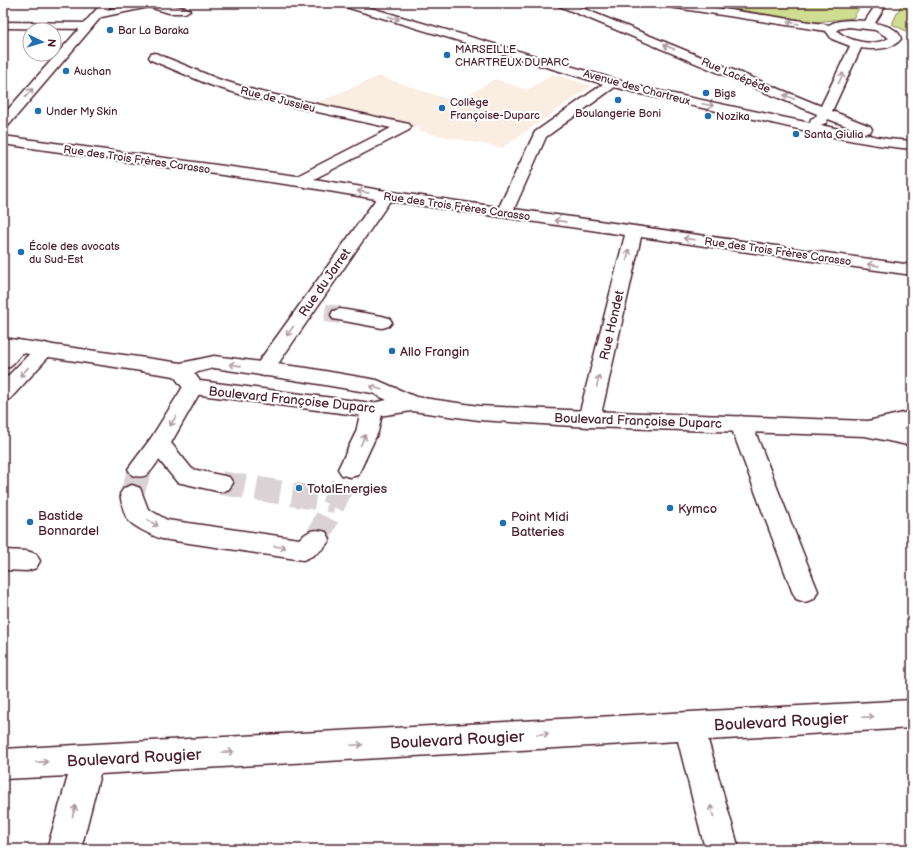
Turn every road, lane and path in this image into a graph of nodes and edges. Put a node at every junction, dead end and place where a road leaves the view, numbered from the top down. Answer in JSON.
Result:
{"nodes":[{"id":1,"x":108,"y":3,"type":"edge"},
{"id":2,"x":343,"y":3,"type":"edge"},
{"id":3,"x":561,"y":3,"type":"edge"},
{"id":4,"x":663,"y":3,"type":"edge"},
{"id":5,"x":882,"y":3,"type":"edge"},
{"id":6,"x":185,"y":10,"type":"dead end"},
{"id":7,"x":97,"y":15,"type":"junction"},
{"id":8,"x":3,"y":25,"type":"edge"},
{"id":9,"x":868,"y":25,"type":"junction"},
{"id":10,"x":87,"y":26,"type":"junction"},
{"id":11,"x":832,"y":29,"type":"junction"},
{"id":12,"x":858,"y":44,"type":"junction"},
{"id":13,"x":155,"y":57,"type":"dead end"},
{"id":14,"x":614,"y":82,"type":"junction"},
{"id":15,"x":825,"y":112,"type":"junction"},
{"id":16,"x":3,"y":123,"type":"edge"},
{"id":17,"x":799,"y":126,"type":"junction"},
{"id":18,"x":860,"y":132,"type":"junction"},
{"id":19,"x":3,"y":140,"type":"edge"},
{"id":20,"x":912,"y":145,"type":"edge"},
{"id":21,"x":299,"y":181,"type":"junction"},
{"id":22,"x":386,"y":196,"type":"junction"},
{"id":23,"x":504,"y":213,"type":"junction"},
{"id":24,"x":634,"y":231,"type":"junction"},
{"id":25,"x":912,"y":270,"type":"edge"},
{"id":26,"x":305,"y":309,"type":"junction"},
{"id":27,"x":382,"y":322,"type":"dead end"},
{"id":28,"x":11,"y":345,"type":"edge"},
{"id":29,"x":45,"y":350,"type":"junction"},
{"id":30,"x":3,"y":362,"type":"edge"},
{"id":31,"x":264,"y":369,"type":"junction"},
{"id":32,"x":188,"y":379,"type":"junction"},
{"id":33,"x":3,"y":394,"type":"edge"},
{"id":34,"x":412,"y":404,"type":"junction"},
{"id":35,"x":372,"y":410,"type":"junction"},
{"id":36,"x":589,"y":419,"type":"junction"},
{"id":37,"x":912,"y":419,"type":"edge"},
{"id":38,"x":741,"y":424,"type":"junction"},
{"id":39,"x":865,"y":428,"type":"junction"},
{"id":40,"x":912,"y":438,"type":"edge"},
{"id":41,"x":159,"y":444,"type":"junction"},
{"id":42,"x":140,"y":469,"type":"tunnel mouth"},
{"id":43,"x":350,"y":469,"type":"tunnel mouth"},
{"id":44,"x":221,"y":483,"type":"tunnel mouth"},
{"id":45,"x":132,"y":494,"type":"tunnel mouth"},
{"id":46,"x":317,"y":539,"type":"tunnel mouth"},
{"id":47,"x":805,"y":591,"type":"dead end"},
{"id":48,"x":912,"y":714,"type":"edge"},
{"id":49,"x":689,"y":726,"type":"junction"},
{"id":50,"x":88,"y":759,"type":"junction"},
{"id":51,"x":3,"y":764,"type":"edge"},
{"id":52,"x":64,"y":849,"type":"edge"},
{"id":53,"x":722,"y":849,"type":"edge"}],
"edges":[{"from":1,"to":7,"type":"street"},
{"from":2,"to":14,"type":"street","name":"Avenue des Chartreux","one_way":true},
{"from":15,"to":3,"type":"street","name":"Rue Lacépède","one_way":true},
{"from":11,"to":4,"type":"street","one_way":true},
{"from":5,"to":9,"type":"street"},
{"from":6,"to":7,"type":"street"},
{"from":7,"to":10,"type":"street"},
{"from":8,"to":10,"type":"street"},
{"from":9,"to":11,"type":"street"},
{"from":9,"to":12,"type":"street"},
{"from":16,"to":10,"type":"street","one_way":true},
{"from":11,"to":12,"type":"street"},
{"from":15,"to":12,"type":"street","one_way":true},
{"from":13,"to":21,"type":"street","name":"Rue de Jussieu"},
{"from":14,"to":17,"type":"street","name":"Avenue des Chartreux","one_way":true},
{"from":14,"to":23,"type":"street"},
{"from":15,"to":17,"type":"street"},
{"from":15,"to":18,"type":"street","name":"Rue Lacépède"},
{"from":17,"to":18,"type":"street","name":"Avenue des Chartreux"},
{"from":18,"to":20,"type":"street","name":"Avenue des Chartreux"},
{"from":19,"to":21,"type":"street","name":"Rue des Trois Frères Carasso"},
{"from":22,"to":21,"type":"street","name":"Rue des Trois Frères Carasso","one_way":true},
{"from":22,"to":23,"type":"street","name":"Rue des Trois Frères Carasso"},
{"from":22,"to":26,"type":"street","name":"Rue du Jarret"},
{"from":24,"to":23,"type":"street","name":"Rue des Trois Frères Carasso","one_way":true},
{"from":25,"to":24,"type":"street","name":"Rue des Trois Frères Carasso","one_way":true},
{"from":36,"to":24,"type":"street","name":"Rue Hondet","one_way":true},
{"from":26,"to":27,"type":"street"},
{"from":26,"to":31,"type":"street","name":"Rue du Jarret","one_way":true},
{"from":28,"to":29,"type":"street","name":"Boulevard Françoise Duparc"},
{"from":28,"to":30,"type":"street"},
{"from":29,"to":32,"type":"street","name":"Boulevard Françoise Duparc"},
{"from":29,"to":33,"type":"street","one_way":true},
{"from":31,"to":32,"type":"street","name":"Boulevard Françoise Duparc","one_way":true},
{"from":34,"to":31,"type":"street","name":"Boulevard Françoise Duparc","one_way":true},
{"from":32,"to":35,"type":"street","name":"Boulevard Françoise Duparc"},
{"from":32,"to":41,"type":"street","one_way":true},
{"from":34,"to":35,"type":"street","name":"Boulevard Françoise Duparc"},
{"from":34,"to":36,"type":"street","name":"Boulevard Françoise Duparc"},
{"from":43,"to":35,"type":"street","one_way":true},
{"from":36,"to":38,"type":"street","name":"Boulevard Françoise Duparc"},
{"from":37,"to":39,"type":"street","name":"Boulevard Françoise Duparc"},
{"from":38,"to":39,"type":"street","name":"Boulevard Françoise Duparc"},
{"from":38,"to":47,"type":"street"},
{"from":39,"to":40,"type":"street","name":"Boulevard Françoise Duparc"},
{"from":41,"to":42,"type":"street"},
{"from":41,"to":44,"type":"street"},
{"from":45,"to":46,"type":"street","one_way":true},
{"from":49,"to":48,"type":"street","name":"Boulevard Rougier","one_way":true},
{"from":50,"to":49,"type":"street","name":"Boulevard Rougier","one_way":true},
{"from":53,"to":49,"type":"street","one_way":true},
{"from":51,"to":50,"type":"street","name":"Boulevard Rougier","one_way":true},
{"from":52,"to":50,"type":"street","one_way":true}]}
